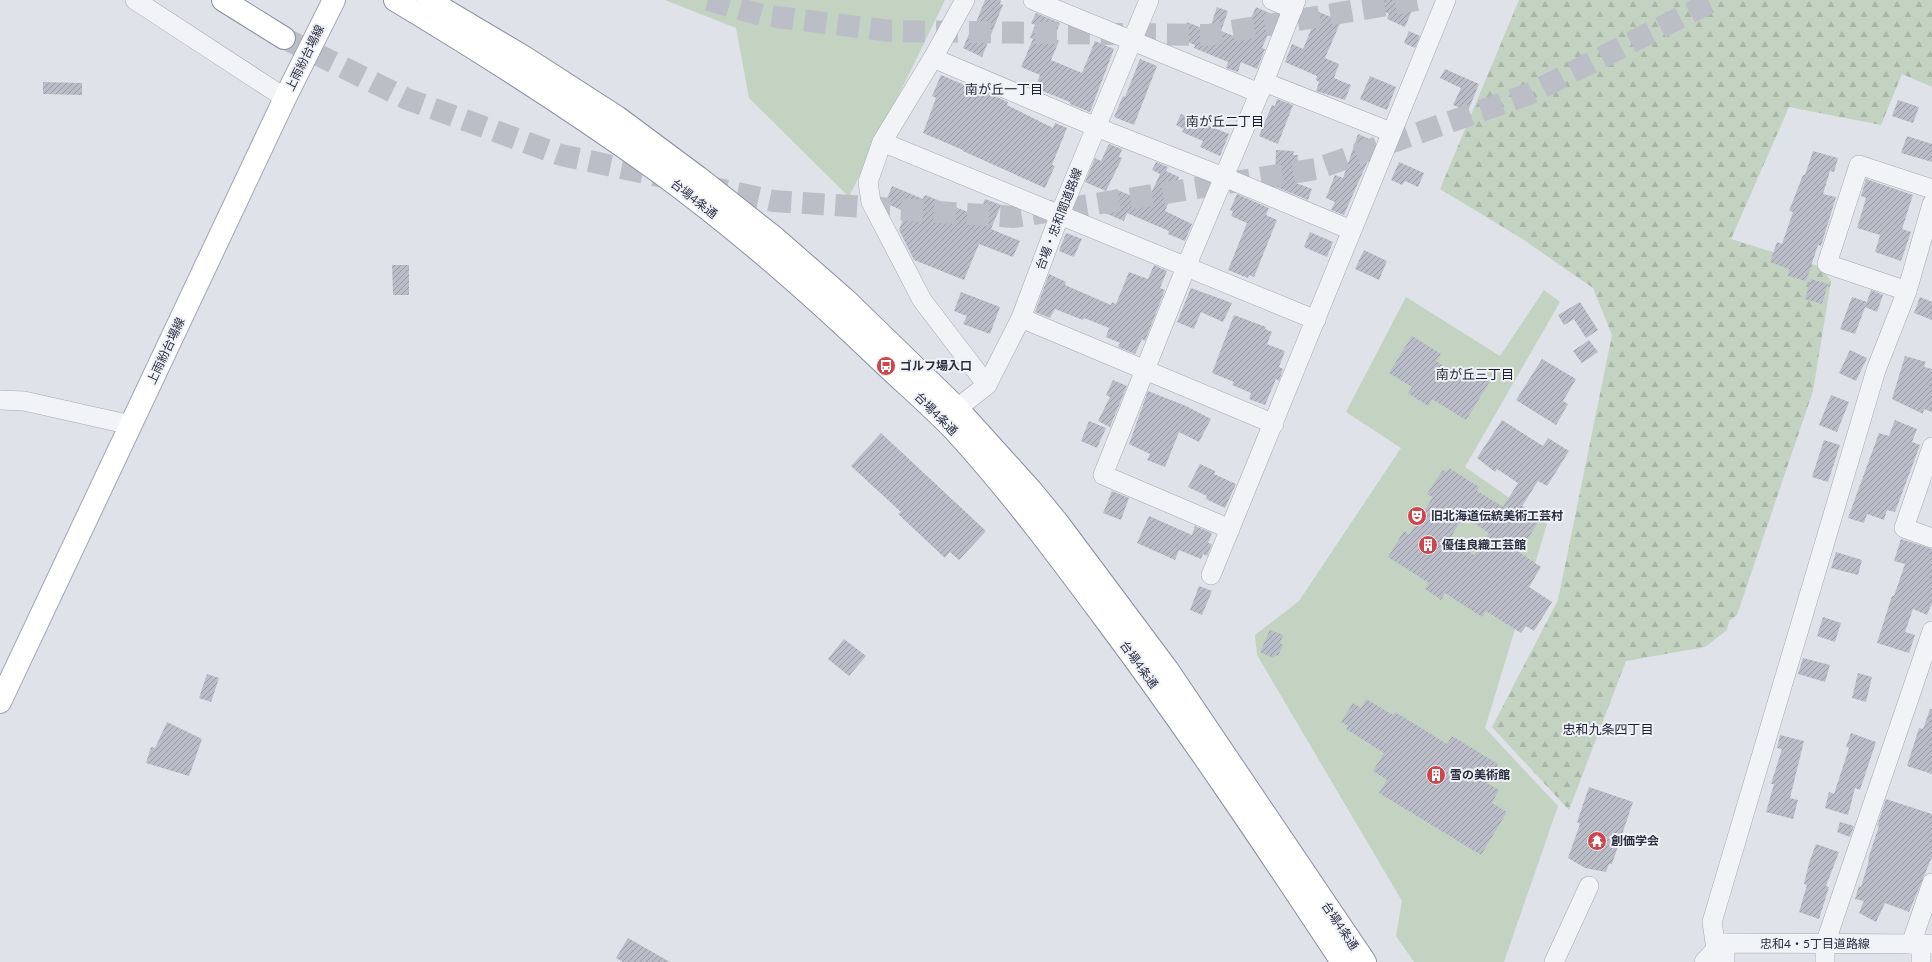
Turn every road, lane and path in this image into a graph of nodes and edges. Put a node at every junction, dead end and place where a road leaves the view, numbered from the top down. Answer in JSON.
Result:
{"nodes":[{"id":1,"x":135,"y":0,"type":"edge"},
{"id":2,"x":223,"y":0,"type":"edge"},
{"id":3,"x":334,"y":0,"type":"edge"},
{"id":4,"x":395,"y":0,"type":"edge"},
{"id":5,"x":428,"y":0,"type":"edge"},
{"id":6,"x":965,"y":0,"type":"edge"},
{"id":7,"x":1033,"y":0,"type":"edge"},
{"id":8,"x":1149,"y":0,"type":"edge"},
{"id":9,"x":1272,"y":0,"type":"edge"},
{"id":10,"x":1446,"y":0,"type":"edge"},
{"id":11,"x":1295,"y":4,"type":"edge"},
{"id":12,"x":284,"y":38,"type":"tunnel mouth"},
{"id":13,"x":1132,"y":41,"type":"junction"},
{"id":14,"x":933,"y":58,"type":"junction"},
{"id":15,"x":1262,"y":87,"type":"junction"},
{"id":16,"x":285,"y":98,"type":"junction"},
{"id":17,"x":1096,"y":127,"type":"junction"},
{"id":18,"x":1392,"y":132,"type":"junction"},
{"id":19,"x":882,"y":142,"type":"junction"},
{"id":20,"x":1224,"y":177,"type":"junction"},
{"id":21,"x":1932,"y":189,"type":"edge"},
{"id":22,"x":1932,"y":204,"type":"edge"},
{"id":23,"x":1060,"y":214,"type":"junction"},
{"id":24,"x":1352,"y":230,"type":"junction"},
{"id":25,"x":1186,"y":267,"type":"junction"},
{"id":26,"x":1908,"y":291,"type":"junction"},
{"id":27,"x":1021,"y":318,"type":"junction"},
{"id":28,"x":1316,"y":320,"type":"junction"},
{"id":29,"x":1146,"y":370,"type":"junction"},
{"id":30,"x":987,"y":385,"type":"junction"},
{"id":31,"x":0,"y":400,"type":"edge"},
{"id":32,"x":950,"y":413,"type":"junction"},
{"id":33,"x":1274,"y":424,"type":"junction"},
{"id":34,"x":131,"y":425,"type":"junction"},
{"id":35,"x":1932,"y":447,"type":"edge"},
{"id":36,"x":1230,"y":528,"type":"junction"},
{"id":37,"x":1932,"y":538,"type":"edge"},
{"id":38,"x":1211,"y":575,"type":"dead end"},
{"id":39,"x":1932,"y":631,"type":"edge"},
{"id":40,"x":0,"y":702,"type":"edge"},
{"id":41,"x":1932,"y":883,"type":"edge"},
{"id":42,"x":1588,"y":886,"type":"dead end"},
{"id":43,"x":1921,"y":949,"type":"edge"},
{"id":44,"x":1825,"y":953,"type":"edge"},
{"id":45,"x":1718,"y":954,"type":"edge"},
{"id":46,"x":1342,"y":962,"type":"edge"},
{"id":47,"x":1365,"y":962,"type":"edge"},
{"id":48,"x":1554,"y":962,"type":"edge"}],
"edges":[{"from":1,"to":16,"type":"street"},
{"from":2,"to":12,"type":"main road"},
{"from":3,"to":16,"type":"main road","name":"上雨紛台場線"},
{"from":4,"to":32,"type":"main road","name":"台場4条通"},
{"from":5,"to":32,"type":"main road","name":"台場4条通"},
{"from":6,"to":14,"type":"street"},
{"from":7,"to":13,"type":"street"},
{"from":8,"to":13,"type":"street","name":"台場・忠和間道路線"},
{"from":9,"to":11,"type":"street"},
{"from":10,"to":18,"type":"street"},
{"from":11,"to":15,"type":"street"},
{"from":13,"to":15,"type":"street"},
{"from":13,"to":17,"type":"street","name":"台場・忠和間道路線"},
{"from":14,"to":17,"type":"street"},
{"from":14,"to":19,"type":"street"},
{"from":15,"to":18,"type":"street"},
{"from":15,"to":20,"type":"street"},
{"from":16,"to":34,"type":"main road","name":"上雨紛台場線"},
{"from":17,"to":20,"type":"street"},
{"from":17,"to":23,"type":"street","name":"台場・忠和間道路線"},
{"from":18,"to":24,"type":"street"},
{"from":19,"to":23,"type":"street"},
{"from":19,"to":30,"type":"street"},
{"from":20,"to":24,"type":"street"},
{"from":20,"to":25,"type":"street"},
{"from":21,"to":26,"type":"street"},
{"from":22,"to":26,"type":"street"},
{"from":23,"to":25,"type":"street"},
{"from":23,"to":27,"type":"street","name":"台場・忠和間道路線"},
{"from":24,"to":28,"type":"street"},
{"from":25,"to":28,"type":"street"},
{"from":25,"to":29,"type":"street"},
{"from":26,"to":45,"type":"street"},
{"from":27,"to":29,"type":"street"},
{"from":27,"to":30,"type":"street","name":"台場・忠和間道路線"},
{"from":28,"to":33,"type":"street"},
{"from":29,"to":33,"type":"street"},
{"from":29,"to":36,"type":"street"},
{"from":30,"to":32,"type":"street","name":"台場・忠和間道路線"},
{"from":31,"to":34,"type":"street"},
{"from":32,"to":46,"type":"main road","name":"台場4条通"},
{"from":32,"to":47,"type":"main road","name":"台場4条通"},
{"from":33,"to":36,"type":"street"},
{"from":34,"to":40,"type":"main road","name":"上雨紛台場線"},
{"from":35,"to":37,"type":"street"},
{"from":36,"to":38,"type":"street"},
{"from":39,"to":44,"type":"street"},
{"from":41,"to":43,"type":"street"},
{"from":42,"to":48,"type":"street"},
{"from":43,"to":44,"type":"street","name":"忠和4・5丁目道路線"},
{"from":44,"to":45,"type":"street","name":"忠和4・5丁目道路線"}]}
